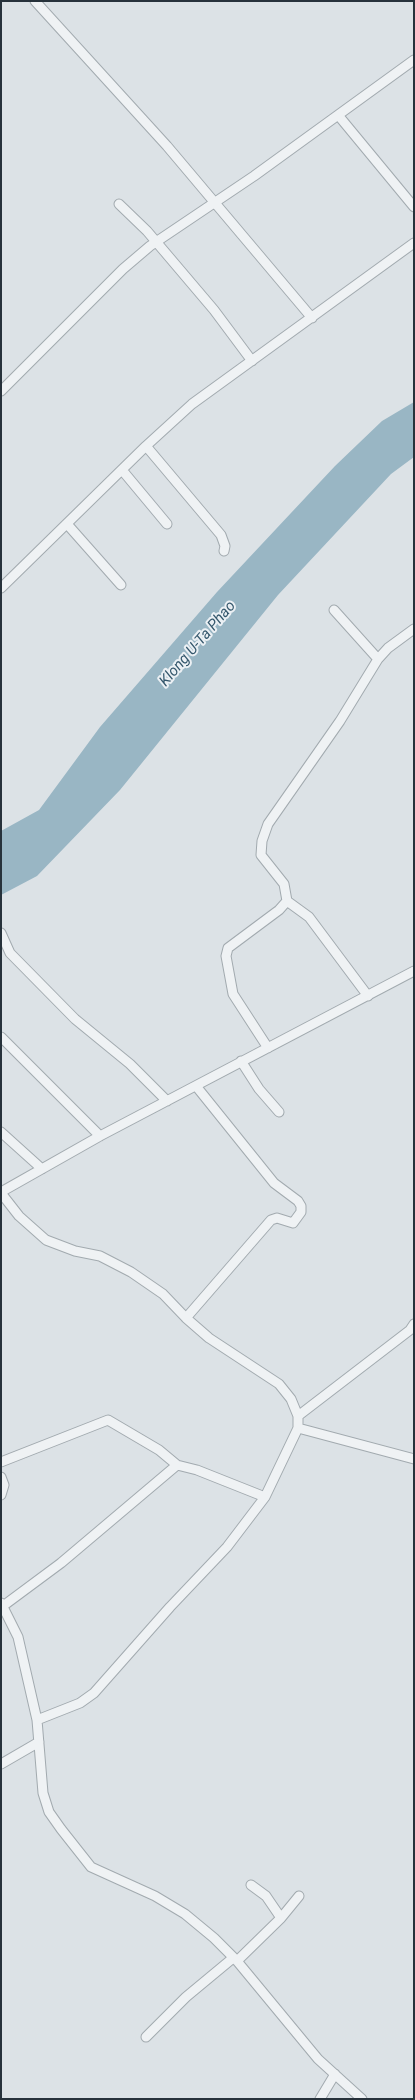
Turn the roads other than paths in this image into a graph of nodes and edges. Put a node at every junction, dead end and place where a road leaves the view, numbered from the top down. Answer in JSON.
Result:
{"nodes":[{"id":1,"x":35,"y":1,"type":"edge"},
{"id":2,"x":414,"y":60,"type":"edge"},
{"id":3,"x":338,"y":115,"type":"junction"},
{"id":4,"x":215,"y":202,"type":"junction"},
{"id":5,"x":119,"y":204,"type":"dead end"},
{"id":6,"x":414,"y":207,"type":"edge"},
{"id":7,"x":155,"y":242,"type":"junction"},
{"id":8,"x":414,"y":243,"type":"edge"},
{"id":9,"x":312,"y":318,"type":"junction"},
{"id":10,"x":252,"y":361,"type":"junction"},
{"id":11,"x":1,"y":391,"type":"edge"},
{"id":12,"x":146,"y":446,"type":"junction"},
{"id":13,"x":122,"y":470,"type":"junction"},
{"id":14,"x":67,"y":524,"type":"junction"},
{"id":15,"x":167,"y":524,"type":"dead end"},
{"id":16,"x":224,"y":551,"type":"dead end"},
{"id":17,"x":121,"y":585,"type":"dead end"},
{"id":18,"x":1,"y":588,"type":"edge"},
{"id":19,"x":334,"y":610,"type":"dead end"},
{"id":20,"x":414,"y":629,"type":"edge"},
{"id":21,"x":378,"y":659,"type":"junction"},
{"id":22,"x":286,"y":902,"type":"junction"},
{"id":23,"x":1,"y":933,"type":"edge"},
{"id":24,"x":414,"y":970,"type":"edge"},
{"id":25,"x":368,"y":996,"type":"junction"},
{"id":26,"x":1,"y":1037,"type":"edge"},
{"id":27,"x":268,"y":1048,"type":"junction"},
{"id":28,"x":241,"y":1062,"type":"junction"},
{"id":29,"x":196,"y":1086,"type":"junction"},
{"id":30,"x":167,"y":1101,"type":"junction"},
{"id":31,"x":279,"y":1112,"type":"dead end"},
{"id":32,"x":1,"y":1132,"type":"edge"},
{"id":33,"x":100,"y":1136,"type":"junction"},
{"id":34,"x":42,"y":1169,"type":"junction"},
{"id":35,"x":1,"y":1192,"type":"edge"},
{"id":36,"x":186,"y":1318,"type":"junction"},
{"id":37,"x":414,"y":1324,"type":"edge"},
{"id":38,"x":298,"y":1416,"type":"junction"},
{"id":39,"x":298,"y":1428,"type":"junction"},
{"id":40,"x":414,"y":1459,"type":"edge"},
{"id":41,"x":1,"y":1462,"type":"edge"},
{"id":42,"x":177,"y":1465,"type":"junction"},
{"id":43,"x":1,"y":1477,"type":"edge"},
{"id":44,"x":1,"y":1495,"type":"edge"},
{"id":45,"x":265,"y":1497,"type":"junction"},
{"id":46,"x":2,"y":1605,"type":"edge"},
{"id":47,"x":37,"y":1720,"type":"junction"},
{"id":48,"x":39,"y":1742,"type":"junction"},
{"id":49,"x":1,"y":1764,"type":"edge"},
{"id":50,"x":250,"y":1885,"type":"dead end"},
{"id":51,"x":299,"y":1896,"type":"dead end"},
{"id":52,"x":281,"y":1918,"type":"junction"},
{"id":53,"x":235,"y":1960,"type":"junction"},
{"id":54,"x":146,"y":2038,"type":"dead end"},
{"id":55,"x":336,"y":2074,"type":"junction"},
{"id":56,"x":320,"y":2099,"type":"edge"},
{"id":57,"x":362,"y":2099,"type":"edge"}],
"edges":[{"from":1,"to":4,"type":"street"},
{"from":2,"to":3,"type":"street"},
{"from":3,"to":4,"type":"street"},
{"from":3,"to":6,"type":"street"},
{"from":4,"to":7,"type":"street"},
{"from":4,"to":9,"type":"street"},
{"from":5,"to":7,"type":"street"},
{"from":7,"to":10,"type":"street"},
{"from":7,"to":11,"type":"street"},
{"from":8,"to":9,"type":"street"},
{"from":9,"to":10,"type":"street"},
{"from":10,"to":12,"type":"street"},
{"from":12,"to":13,"type":"street"},
{"from":12,"to":16,"type":"street"},
{"from":13,"to":14,"type":"street"},
{"from":13,"to":15,"type":"street"},
{"from":14,"to":17,"type":"street"},
{"from":14,"to":18,"type":"street"},
{"from":19,"to":21,"type":"street"},
{"from":20,"to":21,"type":"street"},
{"from":21,"to":22,"type":"street"},
{"from":22,"to":25,"type":"street"},
{"from":22,"to":27,"type":"street"},
{"from":23,"to":30,"type":"street"},
{"from":24,"to":25,"type":"street"},
{"from":25,"to":27,"type":"street"},
{"from":26,"to":33,"type":"street"},
{"from":27,"to":28,"type":"street"},
{"from":28,"to":29,"type":"street"},
{"from":28,"to":31,"type":"street"},
{"from":29,"to":30,"type":"street"},
{"from":29,"to":36,"type":"street"},
{"from":30,"to":33,"type":"street"},
{"from":32,"to":34,"type":"street"},
{"from":33,"to":34,"type":"street"},
{"from":34,"to":35,"type":"street"},
{"from":35,"to":36,"type":"street"},
{"from":36,"to":38,"type":"street"},
{"from":37,"to":38,"type":"street"},
{"from":38,"to":39,"type":"street"},
{"from":39,"to":40,"type":"street"},
{"from":39,"to":45,"type":"street"},
{"from":41,"to":42,"type":"street"},
{"from":42,"to":45,"type":"street"},
{"from":42,"to":46,"type":"street"},
{"from":43,"to":44,"type":"street"},
{"from":45,"to":47,"type":"street"},
{"from":46,"to":47,"type":"street"},
{"from":47,"to":48,"type":"street"},
{"from":48,"to":49,"type":"street"},
{"from":48,"to":53,"type":"street"},
{"from":50,"to":52,"type":"street"},
{"from":51,"to":52,"type":"street"},
{"from":52,"to":53,"type":"street"},
{"from":53,"to":54,"type":"street"},
{"from":53,"to":55,"type":"street"},
{"from":55,"to":56,"type":"street"},
{"from":55,"to":57,"type":"street"}]}
